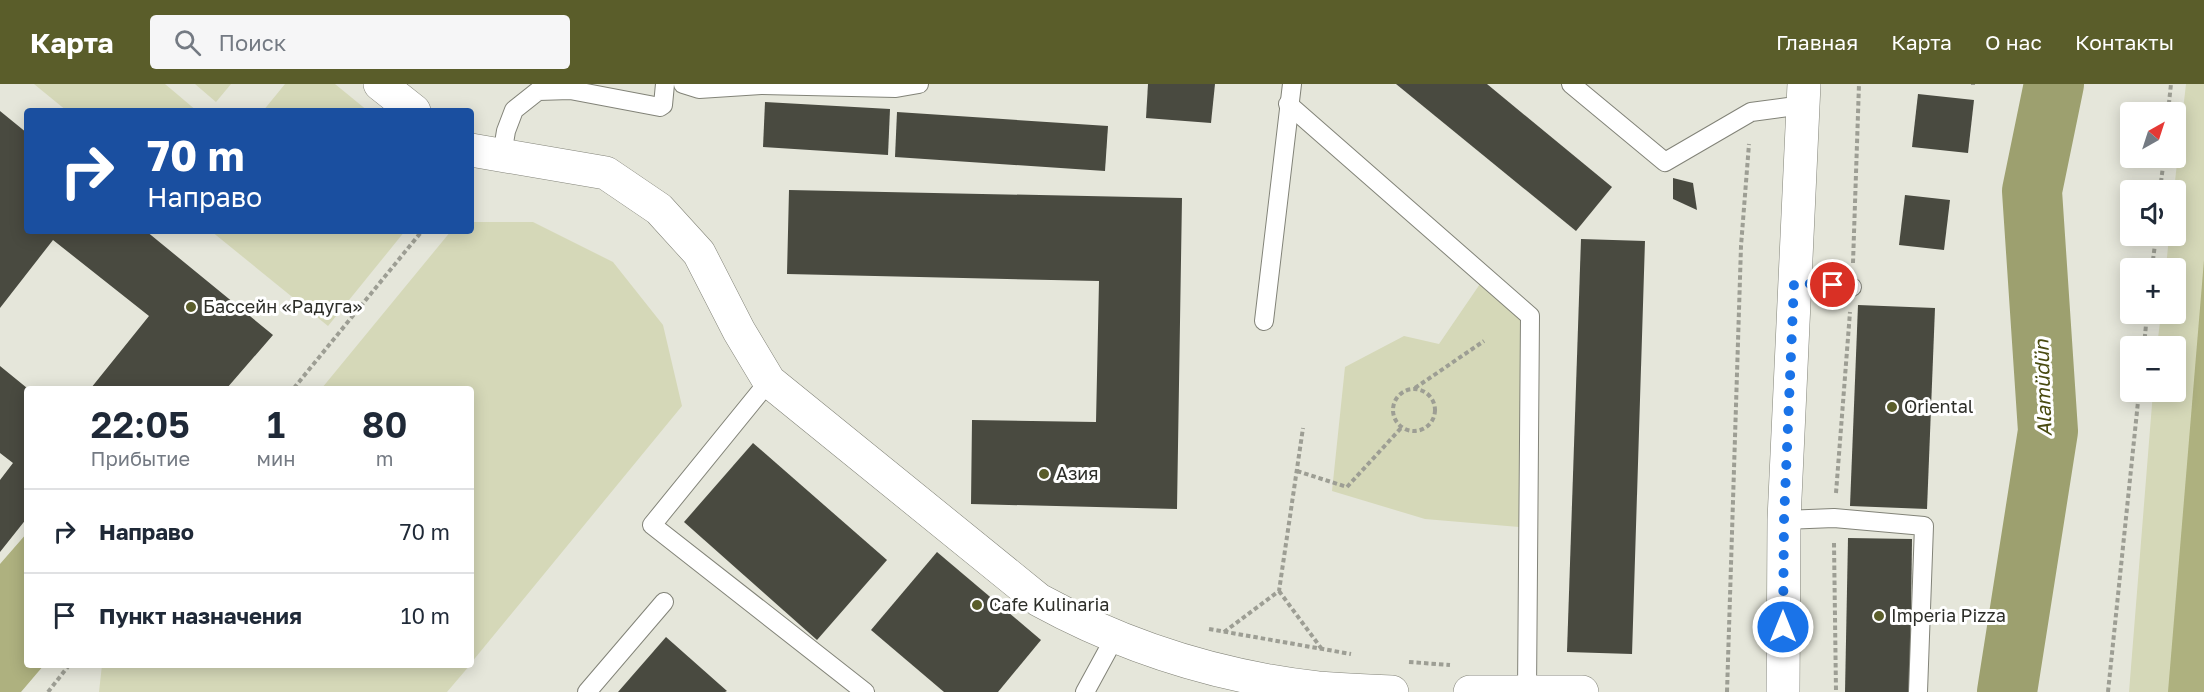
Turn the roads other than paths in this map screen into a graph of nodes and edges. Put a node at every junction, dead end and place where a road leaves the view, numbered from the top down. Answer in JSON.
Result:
{"nodes":[{"id":1,"x":380,"y":84,"type":"edge"},
{"id":2,"x":665,"y":84,"type":"edge"},
{"id":3,"x":683,"y":84,"type":"edge"},
{"id":4,"x":919,"y":84,"type":"edge"},
{"id":5,"x":1292,"y":84,"type":"edge"},
{"id":6,"x":1571,"y":84,"type":"edge"},
{"id":7,"x":1803,"y":95,"type":"edge"},
{"id":8,"x":1288,"y":104,"type":"junction"},
{"id":9,"x":410,"y":108,"type":"edge"},
{"id":10,"x":487,"y":152,"type":"edge"},
{"id":11,"x":1794,"y":283,"type":"junction"},
{"id":12,"x":1852,"y":287,"type":"road end"},
{"id":13,"x":1264,"y":321,"type":"dead end"},
{"id":14,"x":769,"y":381,"type":"junction"},
{"id":15,"x":1784,"y":520,"type":"junction"},
{"id":16,"x":663,"y":602,"type":"dead end"},
{"id":17,"x":1115,"y":637,"type":"junction"},
{"id":18,"x":1527,"y":691,"type":"edge"},
{"id":19,"x":588,"y":692,"type":"edge"},
{"id":20,"x":864,"y":692,"type":"edge"},
{"id":21,"x":1085,"y":692,"type":"edge"},
{"id":22,"x":1392,"y":692,"type":"edge"},
{"id":23,"x":1470,"y":692,"type":"edge"},
{"id":24,"x":1582,"y":692,"type":"edge"},
{"id":25,"x":1779,"y":692,"type":"edge"},
{"id":26,"x":1918,"y":692,"type":"edge"}],
"edges":[{"from":1,"to":9,"type":"street"},
{"from":2,"to":10,"type":"lane"},
{"from":3,"to":4,"type":"lane"},
{"from":5,"to":8,"type":"lane"},
{"from":6,"to":7,"type":"lane"},
{"from":7,"to":11,"type":"street"},
{"from":8,"to":13,"type":"lane"},
{"from":8,"to":18,"type":"lane"},
{"from":10,"to":14,"type":"street"},
{"from":11,"to":12,"type":"lane"},
{"from":11,"to":15,"type":"street"},
{"from":14,"to":17,"type":"street"},
{"from":14,"to":20,"type":"lane"},
{"from":15,"to":25,"type":"street"},
{"from":15,"to":26,"type":"lane"},
{"from":16,"to":19,"type":"lane"},
{"from":17,"to":21,"type":"lane"},
{"from":17,"to":22,"type":"street"},
{"from":18,"to":23,"type":"street"},
{"from":18,"to":24,"type":"street"}]}
